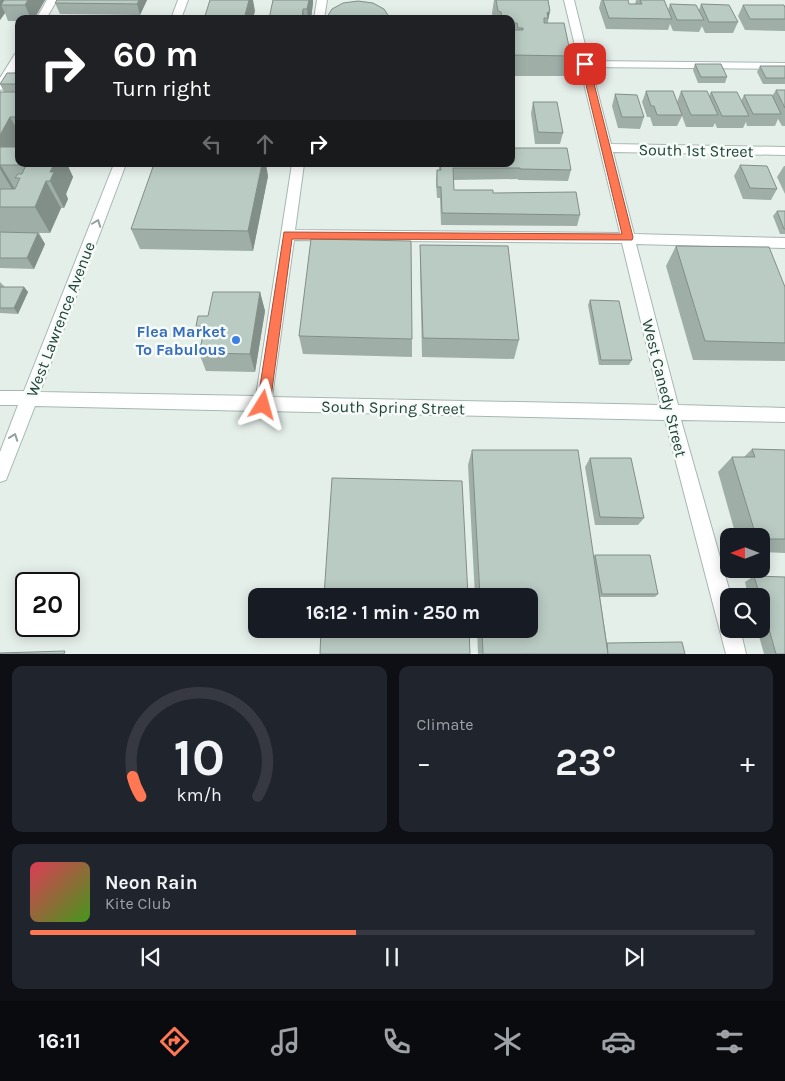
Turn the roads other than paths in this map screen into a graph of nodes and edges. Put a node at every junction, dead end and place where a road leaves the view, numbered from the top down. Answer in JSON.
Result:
{"nodes":[{"id":1,"x":52,"y":0,"type":"edge"},
{"id":2,"x":183,"y":0,"type":"edge"},
{"id":3,"x":322,"y":0,"type":"edge"},
{"id":4,"x":569,"y":0,"type":"edge"},
{"id":5,"x":43,"y":15,"type":"edge"},
{"id":6,"x":177,"y":15,"type":"edge"},
{"id":7,"x":320,"y":15,"type":"edge"},
{"id":8,"x":15,"y":63,"type":"edge"},
{"id":9,"x":585,"y":64,"type":"junction"},
{"id":10,"x":785,"y":66,"type":"edge"},
{"id":11,"x":0,"y":88,"type":"edge"},
{"id":12,"x":606,"y":148,"type":"junction"},
{"id":13,"x":785,"y":151,"type":"edge"},
{"id":14,"x":119,"y":167,"type":"edge"},
{"id":15,"x":298,"y":167,"type":"edge"},
{"id":16,"x":288,"y":235,"type":"junction"},
{"id":17,"x":628,"y":237,"type":"junction"},
{"id":18,"x":785,"y":243,"type":"edge"},
{"id":19,"x":0,"y":398,"type":"edge"},
{"id":20,"x":29,"y":399,"type":"junction"},
{"id":21,"x":263,"y":405,"type":"junction"},
{"id":22,"x":671,"y":412,"type":"junction"},
{"id":23,"x":785,"y":415,"type":"edge"},
{"id":24,"x":0,"y":474,"type":"edge"},
{"id":25,"x":720,"y":594,"type":"edge"},
{"id":26,"x":732,"y":638,"type":"edge"},
{"id":27,"x":736,"y":654,"type":"edge"}],
"edges":[{"from":1,"to":5,"type":"street"},
{"from":2,"to":6,"type":"street"},
{"from":3,"to":7,"type":"street"},
{"from":4,"to":9,"type":"street","name":"West Canedy Street"},
{"from":8,"to":11,"type":"street"},
{"from":9,"to":10,"type":"street"},
{"from":9,"to":12,"type":"street","name":"West Canedy Street"},
{"from":12,"to":13,"type":"street","name":"South 1st Street"},
{"from":12,"to":17,"type":"street","name":"West Canedy Street"},
{"from":20,"to":14,"type":"street","name":"West Lawrence Avenue","one_way":true},
{"from":15,"to":16,"type":"street"},
{"from":16,"to":17,"type":"street"},
{"from":16,"to":21,"type":"street"},
{"from":17,"to":18,"type":"street"},
{"from":17,"to":22,"type":"street","name":"West Canedy Street"},
{"from":19,"to":20,"type":"street","name":"South Spring Street"},
{"from":20,"to":21,"type":"street","name":"South Spring Street"},
{"from":24,"to":20,"type":"street","name":"West Lawrence Avenue","one_way":true},
{"from":21,"to":22,"type":"street","name":"South Spring Street"},
{"from":22,"to":23,"type":"street","name":"South Spring Street"},
{"from":22,"to":25,"type":"street","name":"West Canedy Street"},
{"from":26,"to":27,"type":"street","name":"West Canedy Street"}]}
